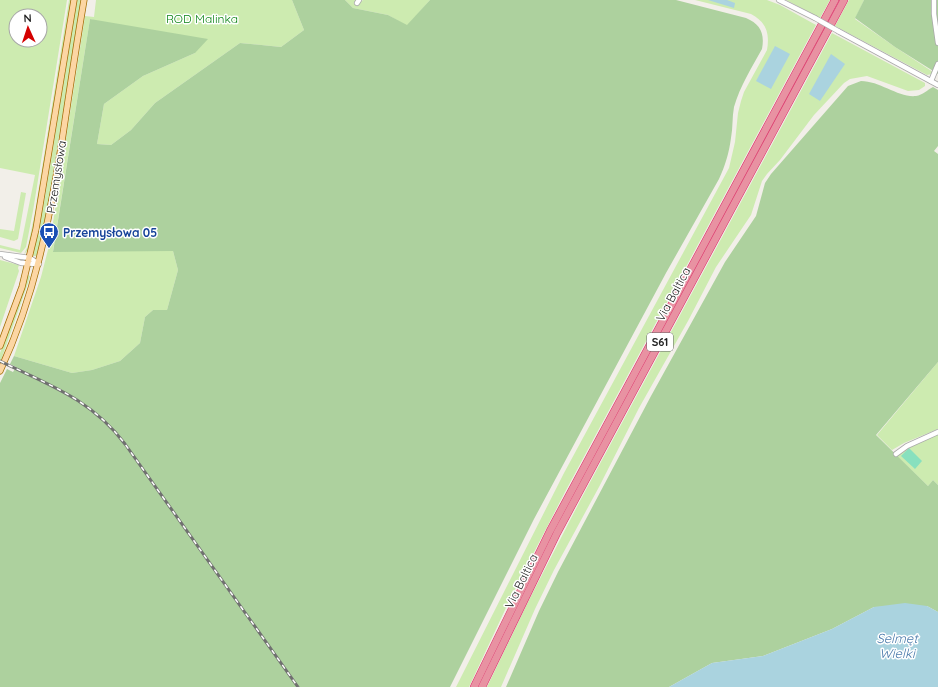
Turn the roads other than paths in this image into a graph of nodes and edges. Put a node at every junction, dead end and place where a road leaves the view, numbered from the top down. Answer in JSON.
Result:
{"nodes":[{"id":1,"x":74,"y":0,"type":"edge"},
{"id":2,"x":84,"y":0,"type":"edge"},
{"id":3,"x":779,"y":0,"type":"edge"},
{"id":4,"x":835,"y":0,"type":"edge"},
{"id":5,"x":844,"y":0,"type":"edge"},
{"id":6,"x":934,"y":0,"type":"edge"},
{"id":7,"x":938,"y":43,"type":"edge"},
{"id":8,"x":938,"y":64,"type":"edge"},
{"id":9,"x":931,"y":81,"type":"junction"},
{"id":10,"x":938,"y":85,"type":"edge"},
{"id":11,"x":0,"y":255,"type":"edge"},
{"id":12,"x":29,"y":261,"type":"junction"},
{"id":13,"x":39,"y":264,"type":"junction"},
{"id":14,"x":0,"y":346,"type":"edge"},
{"id":15,"x":0,"y":371,"type":"edge"},
{"id":16,"x":938,"y":432,"type":"edge"},
{"id":17,"x":896,"y":454,"type":"dead end"},
{"id":18,"x":474,"y":687,"type":"edge"},
{"id":19,"x":482,"y":687,"type":"edge"}],
"edges":[{"from":1,"to":12,"type":"main road","name":"Przemysłowa"},
{"from":2,"to":13,"type":"main road","name":"Przemysłowa"},
{"from":3,"to":9,"type":"street","bridge":true},
{"from":4,"to":18,"type":"highway","name":"Via Baltica","number":"S61"},
{"from":5,"to":19,"type":"highway","name":"Via Baltica","number":"S61"},
{"from":6,"to":7,"type":"street"},
{"from":8,"to":9,"type":"street"},
{"from":9,"to":10,"type":"street"},
{"from":11,"to":12,"type":"street"},
{"from":12,"to":13,"type":"street"},
{"from":12,"to":14,"type":"main road","name":"Przemysłowa"},
{"from":13,"to":15,"type":"main road","name":"Przemysłowa"},
{"from":16,"to":17,"type":"street"}]}
